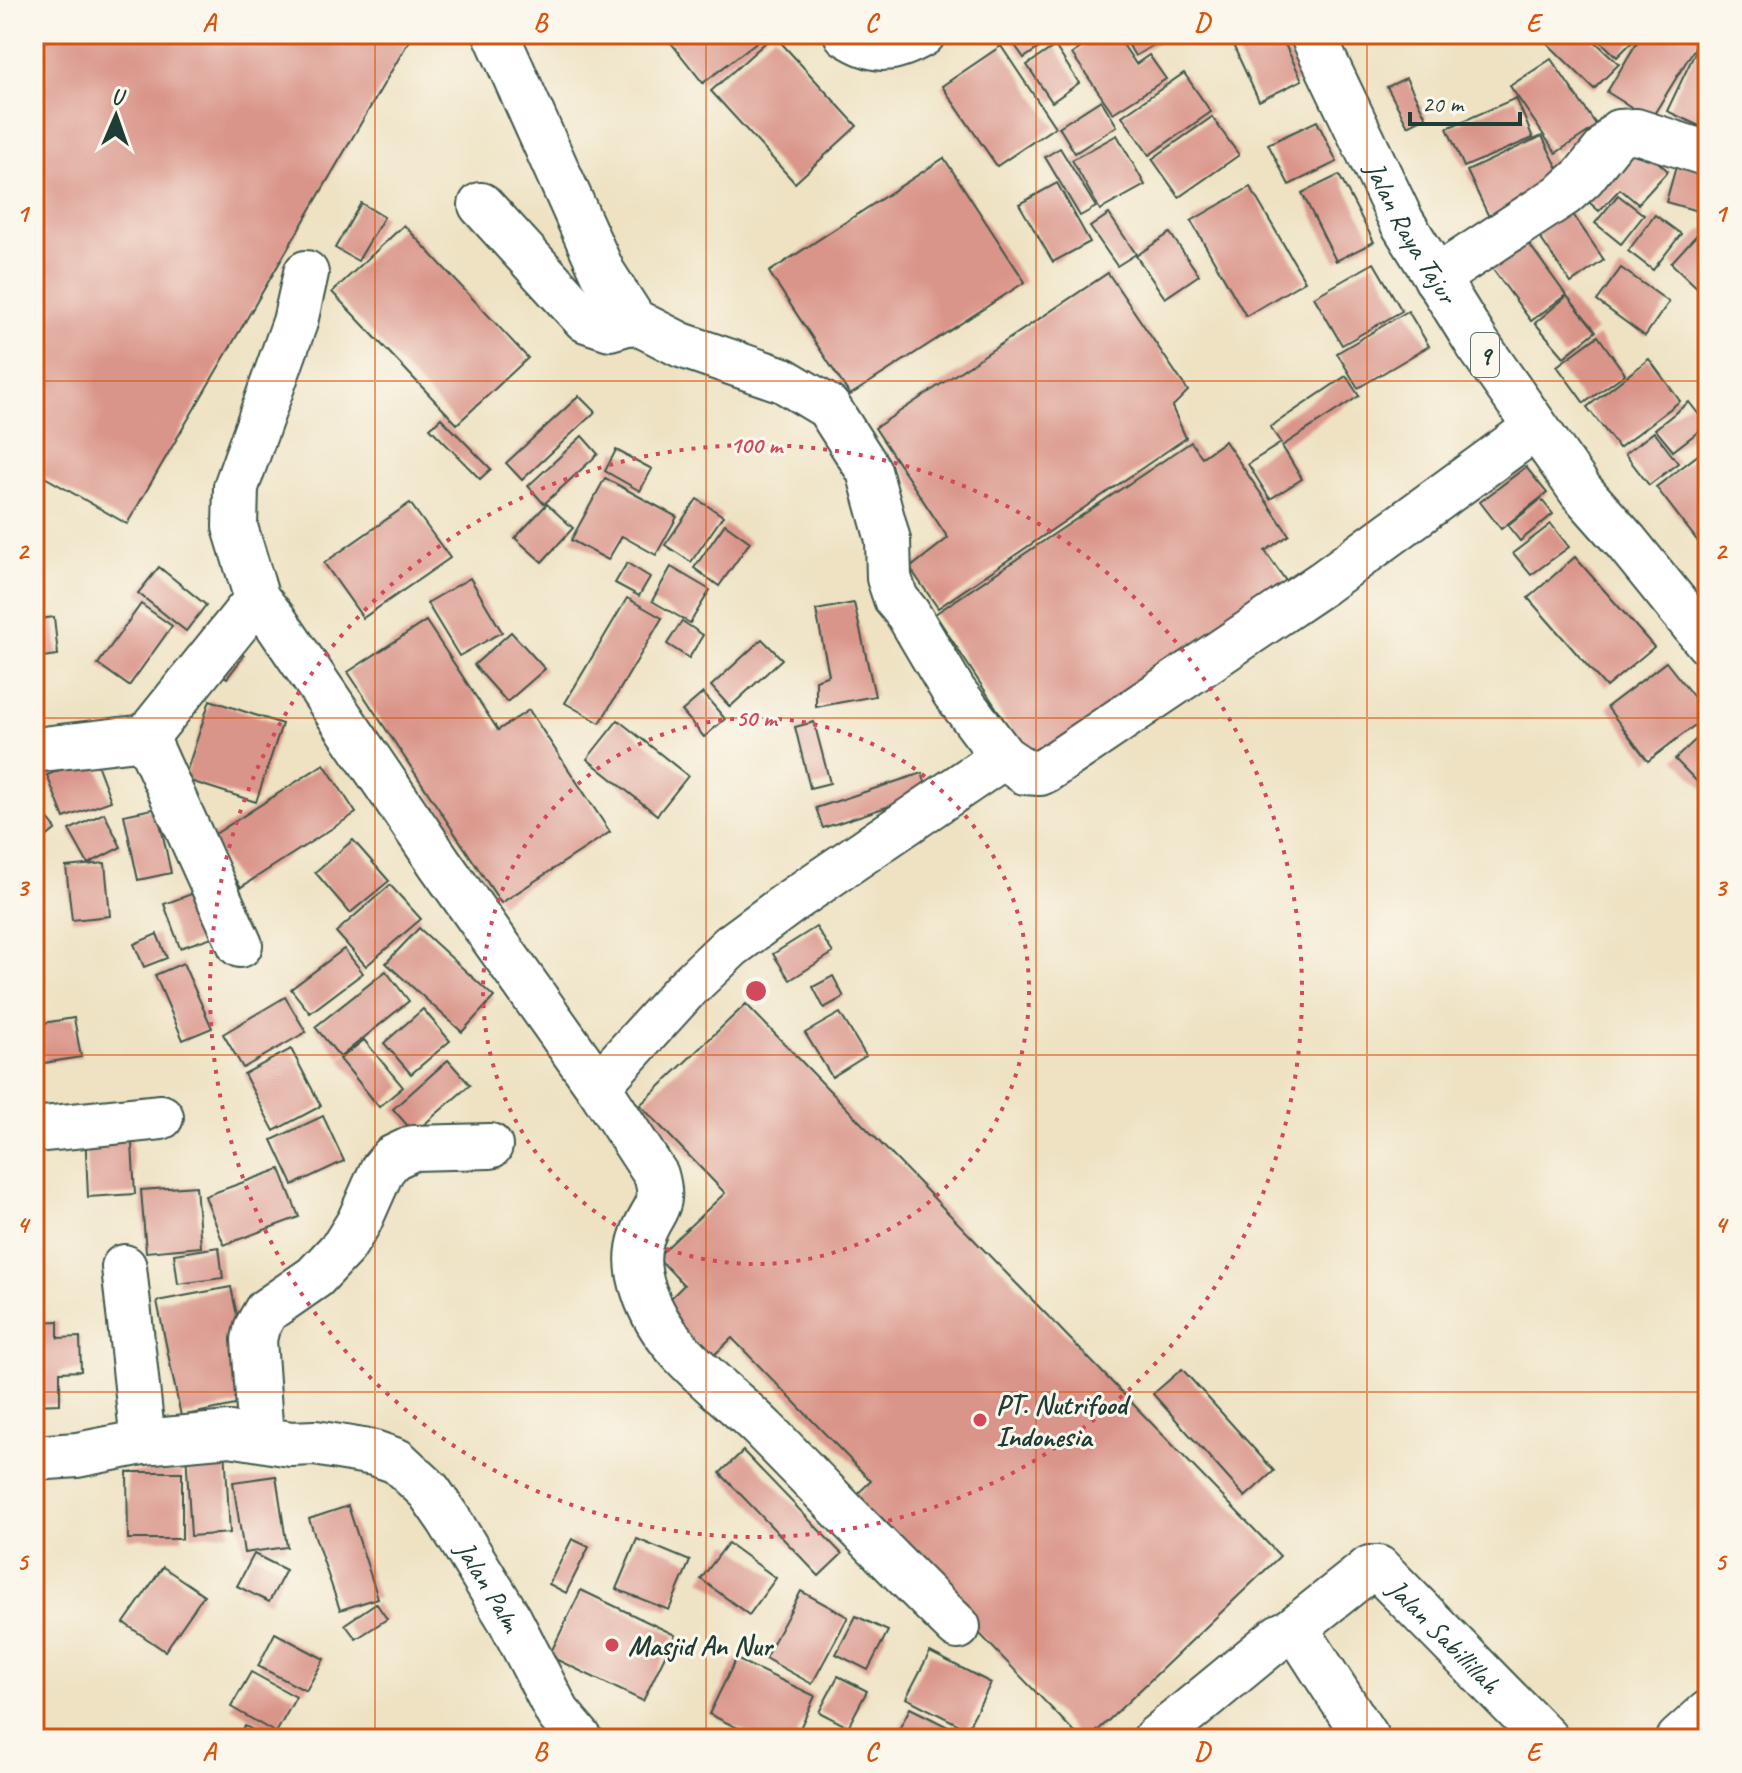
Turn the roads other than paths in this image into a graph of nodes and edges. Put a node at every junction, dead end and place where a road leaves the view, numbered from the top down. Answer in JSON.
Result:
{"nodes":[{"id":1,"x":496,"y":34,"type":"edge"},
{"id":2,"x":846,"y":34,"type":"edge"},
{"id":3,"x":923,"y":34,"type":"edge"},
{"id":4,"x":1312,"y":34,"type":"edge"},
{"id":5,"x":1708,"y":154,"type":"edge"},
{"id":6,"x":481,"y":205,"type":"dead end"},
{"id":7,"x":306,"y":273,"type":"dead end"},
{"id":8,"x":1436,"y":278,"type":"junction"},
{"id":9,"x":634,"y":321,"type":"junction"},
{"id":10,"x":1535,"y":428,"type":"junction"},
{"id":11,"x":257,"y":599,"type":"junction"},
{"id":12,"x":1708,"y":643,"type":"edge"},
{"id":13,"x":146,"y":737,"type":"junction"},
{"id":14,"x":34,"y":750,"type":"edge"},
{"id":15,"x":1003,"y":757,"type":"junction"},
{"id":16,"x":240,"y":945,"type":"dead end"},
{"id":17,"x":598,"y":1086,"type":"junction"},
{"id":18,"x":161,"y":1117,"type":"dead end"},
{"id":19,"x":34,"y":1130,"type":"edge"},
{"id":20,"x":490,"y":1146,"type":"dead end"},
{"id":21,"x":124,"y":1267,"type":"dead end"},
{"id":22,"x":261,"y":1438,"type":"junction"},
{"id":23,"x":143,"y":1442,"type":"junction"},
{"id":24,"x":34,"y":1458,"type":"edge"},
{"id":25,"x":958,"y":1627,"type":"dead end"},
{"id":26,"x":1291,"y":1631,"type":"junction"},
{"id":27,"x":1708,"y":1713,"type":"edge"},
{"id":28,"x":580,"y":1739,"type":"edge"},
{"id":29,"x":1155,"y":1739,"type":"edge"},
{"id":30,"x":1367,"y":1739,"type":"edge"},
{"id":31,"x":1546,"y":1739,"type":"edge"},
{"id":32,"x":1679,"y":1739,"type":"edge"}],
"edges":[{"from":1,"to":9,"type":"main road"},
{"from":2,"to":3,"type":"main road"},
{"from":4,"to":8,"type":"main road","name":"Jalan Raya Tajur","number":"9"},
{"from":5,"to":8,"type":"main road"},
{"from":6,"to":9,"type":"main road"},
{"from":7,"to":11,"type":"main road"},
{"from":8,"to":10,"type":"main road","name":"Jalan Raya Tajur","number":"9"},
{"from":9,"to":15,"type":"main road"},
{"from":10,"to":12,"type":"main road","name":"Jalan Raya Tajur","number":"9"},
{"from":10,"to":15,"type":"main road"},
{"from":11,"to":13,"type":"main road"},
{"from":11,"to":17,"type":"main road"},
{"from":13,"to":14,"type":"main road"},
{"from":13,"to":16,"type":"main road"},
{"from":15,"to":17,"type":"main road"},
{"from":17,"to":25,"type":"main road"},
{"from":18,"to":19,"type":"main road"},
{"from":20,"to":22,"type":"main road"},
{"from":21,"to":23,"type":"main road"},
{"from":22,"to":23,"type":"main road","name":"Jalan Palm"},
{"from":22,"to":28,"type":"main road","name":"Jalan Palm"},
{"from":23,"to":24,"type":"main road","name":"Jalan Palm"},
{"from":26,"to":29,"type":"main road"},
{"from":26,"to":30,"type":"main road"},
{"from":26,"to":31,"type":"main road","name":"Jalan Sabillillah"},
{"from":27,"to":32,"type":"main road"}]}
